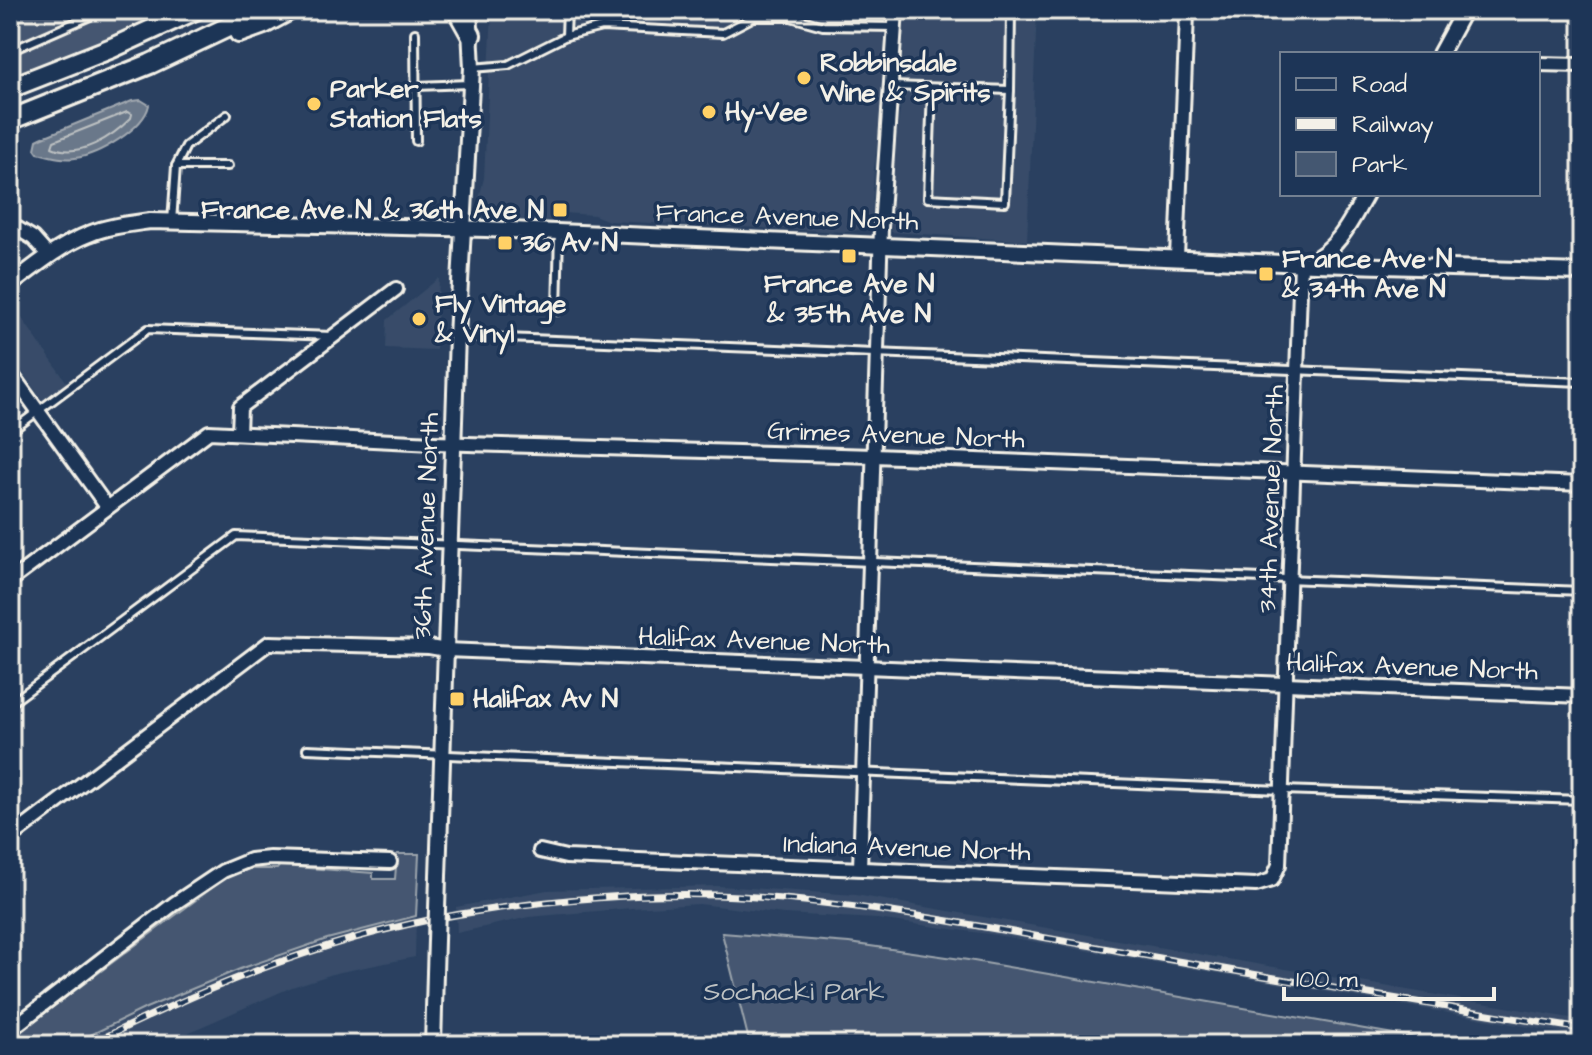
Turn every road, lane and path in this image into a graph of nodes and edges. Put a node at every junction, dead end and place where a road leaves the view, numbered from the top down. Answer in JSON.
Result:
{"nodes":[{"id":1,"x":104,"y":10,"type":"edge"},
{"id":2,"x":195,"y":10,"type":"edge"},
{"id":3,"x":264,"y":10,"type":"edge"},
{"id":4,"x":290,"y":10,"type":"edge"},
{"id":5,"x":457,"y":10,"type":"edge"},
{"id":6,"x":469,"y":10,"type":"edge"},
{"id":7,"x":567,"y":10,"type":"edge"},
{"id":8,"x":896,"y":10,"type":"edge"},
{"id":9,"x":1011,"y":10,"type":"edge"},
{"id":10,"x":1464,"y":10,"type":"edge"},
{"id":11,"x":1187,"y":14,"type":"dead end"},
{"id":12,"x":895,"y":27,"type":"junction"},
{"id":13,"x":415,"y":33,"type":"dead end"},
{"id":14,"x":471,"y":35,"type":"junction"},
{"id":15,"x":566,"y":36,"type":"junction"},
{"id":16,"x":10,"y":51,"type":"edge"},
{"id":17,"x":1441,"y":52,"type":"edge"},
{"id":18,"x":150,"y":64,"type":"junction"},
{"id":19,"x":1540,"y":64,"type":"edge"},
{"id":20,"x":1582,"y":65,"type":"edge"},
{"id":21,"x":472,"y":76,"type":"junction"},
{"id":22,"x":417,"y":86,"type":"junction"},
{"id":23,"x":892,"y":86,"type":"junction"},
{"id":24,"x":10,"y":88,"type":"edge"},
{"id":25,"x":932,"y":88,"type":"junction"},
{"id":26,"x":1010,"y":90,"type":"junction"},
{"id":27,"x":227,"y":115,"type":"dead end"},
{"id":28,"x":10,"y":120,"type":"edge"},
{"id":29,"x":416,"y":141,"type":"dead end"},
{"id":30,"x":176,"y":166,"type":"junction"},
{"id":31,"x":228,"y":166,"type":"dead end"},
{"id":32,"x":1365,"y":196,"type":"edge"},
{"id":33,"x":172,"y":222,"type":"junction"},
{"id":34,"x":10,"y":224,"type":"edge"},
{"id":35,"x":462,"y":229,"type":"junction"},
{"id":36,"x":559,"y":232,"type":"junction"},
{"id":37,"x":881,"y":244,"type":"junction"},
{"id":38,"x":49,"y":256,"type":"junction"},
{"id":39,"x":1177,"y":257,"type":"junction"},
{"id":40,"x":1306,"y":262,"type":"junction"},
{"id":41,"x":1582,"y":272,"type":"edge"},
{"id":42,"x":10,"y":285,"type":"edge"},
{"id":43,"x":396,"y":289,"type":"dead end"},
{"id":44,"x":557,"y":311,"type":"dead end"},
{"id":45,"x":335,"y":336,"type":"junction"},
{"id":46,"x":457,"y":336,"type":"junction"},
{"id":47,"x":877,"y":353,"type":"junction"},
{"id":48,"x":1299,"y":368,"type":"junction"},
{"id":49,"x":10,"y":372,"type":"edge"},
{"id":50,"x":1582,"y":382,"type":"edge"},
{"id":51,"x":38,"y":411,"type":"junction"},
{"id":52,"x":10,"y":432,"type":"edge"},
{"id":53,"x":239,"y":433,"type":"junction"},
{"id":54,"x":453,"y":442,"type":"junction"},
{"id":55,"x":874,"y":456,"type":"junction"},
{"id":56,"x":1295,"y":473,"type":"junction"},
{"id":57,"x":1582,"y":484,"type":"edge"},
{"id":58,"x":107,"y":507,"type":"junction"},
{"id":59,"x":449,"y":545,"type":"junction"},
{"id":60,"x":870,"y":563,"type":"junction"},
{"id":61,"x":10,"y":581,"type":"edge"},
{"id":62,"x":1290,"y":581,"type":"junction"},
{"id":63,"x":1582,"y":591,"type":"edge"},
{"id":64,"x":446,"y":650,"type":"junction"},
{"id":65,"x":867,"y":667,"type":"junction"},
{"id":66,"x":1286,"y":684,"type":"junction"},
{"id":67,"x":1582,"y":696,"type":"edge"},
{"id":68,"x":10,"y":704,"type":"edge"},
{"id":69,"x":307,"y":749,"type":"dead end"},
{"id":70,"x":442,"y":755,"type":"junction"},
{"id":71,"x":863,"y":772,"type":"junction"},
{"id":72,"x":1282,"y":790,"type":"junction"},
{"id":73,"x":1582,"y":800,"type":"edge"},
{"id":74,"x":10,"y":838,"type":"edge"},
{"id":75,"x":540,"y":851,"type":"dead end"},
{"id":76,"x":390,"y":862,"type":"dead end"},
{"id":77,"x":860,"y":868,"type":"junction"},
{"id":78,"x":1272,"y":880,"type":"joint"},
{"id":79,"x":10,"y":1030,"type":"edge"},
{"id":80,"x":433,"y":1045,"type":"edge"}],
"edges":[{"from":1,"to":16,"type":"lane"},
{"from":2,"to":24,"type":"main road"},
{"from":3,"to":18,"type":"main road"},
{"from":4,"to":18,"type":"main road"},
{"from":5,"to":14,"type":"main road"},
{"from":6,"to":14,"type":"street","name":"36th Avenue North"},
{"from":7,"to":15,"type":"lane"},
{"from":8,"to":12,"type":"street"},
{"from":9,"to":26,"type":"lane"},
{"from":10,"to":17,"type":"street"},
{"from":11,"to":39,"type":"street"},
{"from":12,"to":15,"type":"lane"},
{"from":12,"to":23,"type":"street"},
{"from":13,"to":22,"type":"lane"},
{"from":14,"to":21,"type":"street","name":"36th Avenue North"},
{"from":15,"to":21,"type":"lane"},
{"from":18,"to":28,"type":"main road"},
{"from":19,"to":20,"type":"street"},
{"from":21,"to":22,"type":"lane"},
{"from":21,"to":35,"type":"street","name":"36th Avenue North"},
{"from":22,"to":29,"type":"lane"},
{"from":23,"to":25,"type":"lane"},
{"from":23,"to":37,"type":"street"},
{"from":25,"to":26,"type":"lane"},
{"from":25,"to":26,"type":"lane"},
{"from":27,"to":30,"type":"lane"},
{"from":30,"to":31,"type":"lane"},
{"from":30,"to":33,"type":"lane"},
{"from":32,"to":40,"type":"street"},
{"from":33,"to":35,"type":"street","name":"France Avenue North"},
{"from":33,"to":38,"type":"street","name":"France Avenue North"},
{"from":34,"to":38,"type":"street"},
{"from":35,"to":36,"type":"street","name":"France Avenue North"},
{"from":35,"to":46,"type":"street","name":"36th Avenue North"},
{"from":36,"to":37,"type":"street","name":"France Avenue North"},
{"from":36,"to":44,"type":"lane"},
{"from":37,"to":39,"type":"street","name":"France Avenue North"},
{"from":37,"to":47,"type":"street"},
{"from":38,"to":42,"type":"street","name":"France Avenue North"},
{"from":39,"to":40,"type":"street","name":"France Avenue North"},
{"from":40,"to":41,"type":"street","name":"France Avenue North"},
{"from":40,"to":48,"type":"street","name":"34th Avenue North"},
{"from":43,"to":45,"type":"street"},
{"from":45,"to":51,"type":"lane"},
{"from":45,"to":53,"type":"street"},
{"from":46,"to":47,"type":"lane"},
{"from":46,"to":54,"type":"street","name":"36th Avenue North"},
{"from":47,"to":48,"type":"lane"},
{"from":47,"to":55,"type":"street"},
{"from":48,"to":50,"type":"lane"},
{"from":48,"to":56,"type":"street","name":"34th Avenue North"},
{"from":49,"to":51,"type":"street"},
{"from":51,"to":52,"type":"lane"},
{"from":51,"to":58,"type":"street"},
{"from":53,"to":54,"type":"street","name":"Grimes Avenue North"},
{"from":53,"to":58,"type":"street","name":"Grimes Avenue North"},
{"from":54,"to":55,"type":"street","name":"Grimes Avenue North"},
{"from":54,"to":59,"type":"street","name":"36th Avenue North"},
{"from":55,"to":56,"type":"street","name":"Grimes Avenue North"},
{"from":55,"to":60,"type":"street"},
{"from":56,"to":57,"type":"street","name":"Grimes Avenue North"},
{"from":56,"to":62,"type":"street","name":"34th Avenue North"},
{"from":58,"to":61,"type":"street"},
{"from":59,"to":60,"type":"lane"},
{"from":59,"to":64,"type":"street","name":"36th Avenue North"},
{"from":59,"to":68,"type":"lane"},
{"from":60,"to":62,"type":"lane"},
{"from":60,"to":65,"type":"street"},
{"from":62,"to":63,"type":"lane"},
{"from":62,"to":66,"type":"street","name":"34th Avenue North"},
{"from":64,"to":65,"type":"street","name":"Halifax Avenue North"},
{"from":64,"to":70,"type":"street","name":"36th Avenue North"},
{"from":64,"to":74,"type":"street","name":"Halifax Avenue North"},
{"from":65,"to":66,"type":"street","name":"Halifax Avenue North"},
{"from":65,"to":71,"type":"street"},
{"from":66,"to":67,"type":"street","name":"Halifax Avenue North"},
{"from":66,"to":72,"type":"street","name":"34th Avenue North"},
{"from":69,"to":70,"type":"lane"},
{"from":70,"to":71,"type":"lane"},
{"from":70,"to":80,"type":"street","name":"36th Avenue North","bridge":true},
{"from":71,"to":72,"type":"lane"},
{"from":71,"to":77,"type":"street"},
{"from":72,"to":73,"type":"lane"},
{"from":72,"to":78,"type":"street","name":"34th Avenue North"},
{"from":75,"to":77,"type":"street","name":"Indiana Avenue North"},
{"from":76,"to":79,"type":"street"},
{"from":77,"to":78,"type":"street","name":"Indiana Avenue North"}]}
